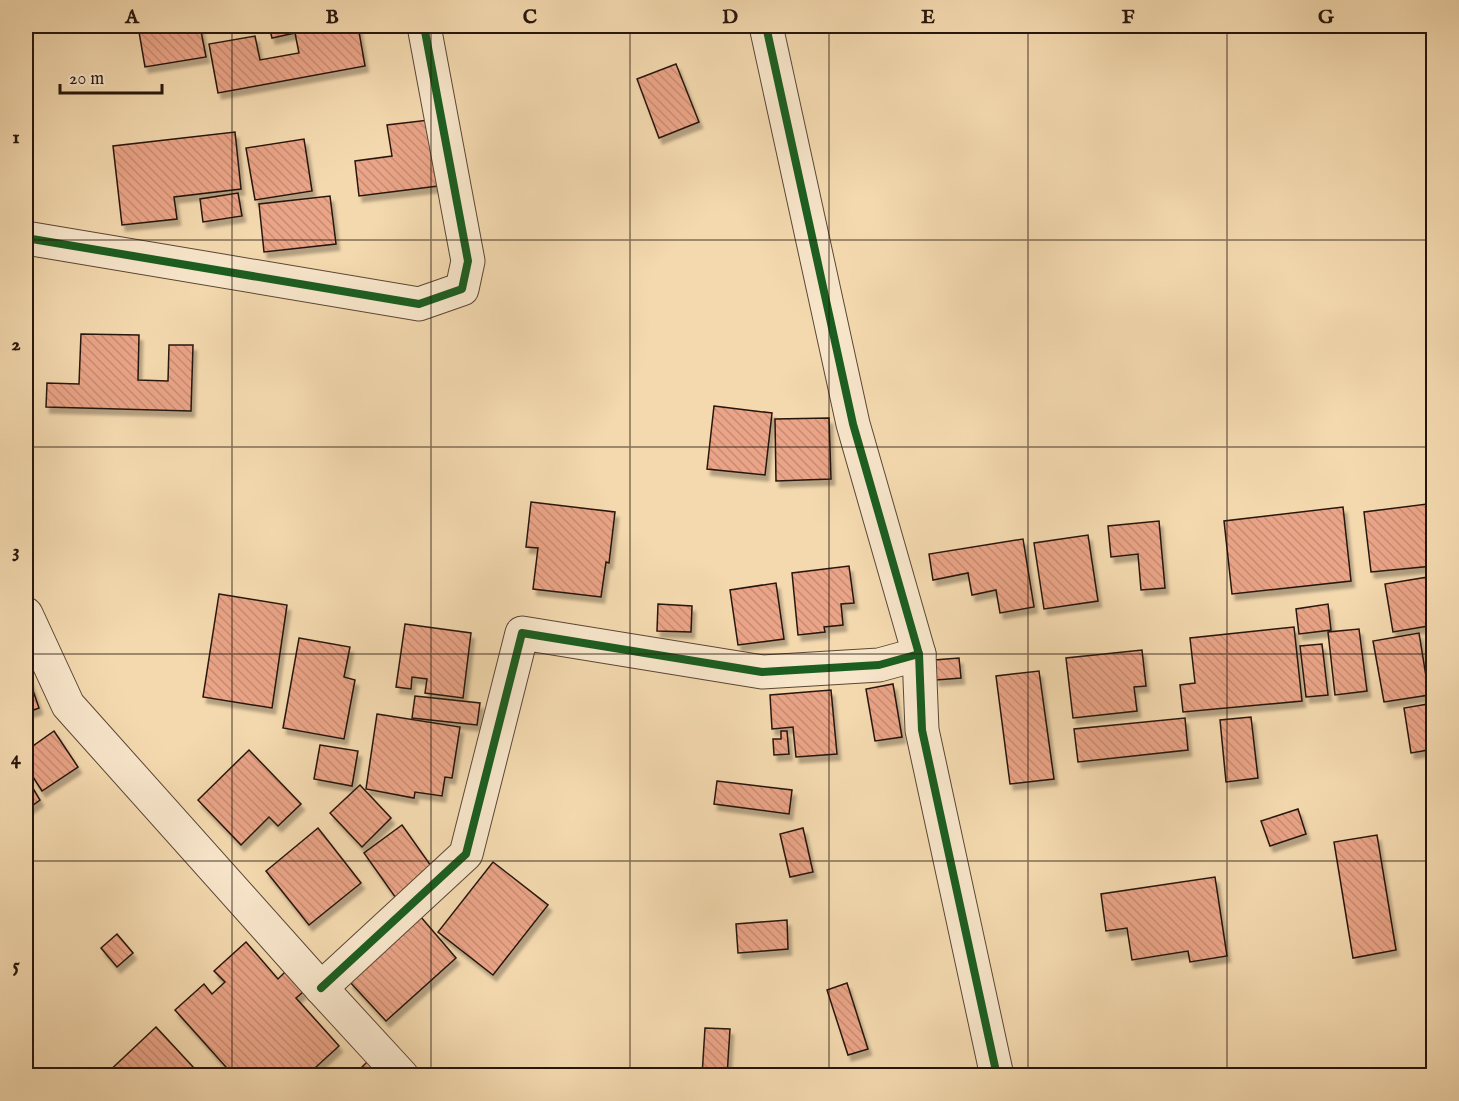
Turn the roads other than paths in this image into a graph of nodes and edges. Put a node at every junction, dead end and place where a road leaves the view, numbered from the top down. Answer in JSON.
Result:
{"nodes":[{"id":1,"x":424,"y":26,"type":"edge"},
{"id":2,"x":766,"y":26,"type":"edge"},
{"id":3,"x":26,"y":238,"type":"edge"},
{"id":4,"x":26,"y":614,"type":"edge"},
{"id":5,"x":919,"y":654,"type":"junction"},
{"id":6,"x":321,"y":988,"type":"junction"},
{"id":7,"x":402,"y":1076,"type":"edge"},
{"id":8,"x":998,"y":1076,"type":"edge"}],
"edges":[{"from":1,"to":3,"type":"street"},
{"from":2,"to":5,"type":"street"},
{"from":4,"to":6,"type":"street"},
{"from":5,"to":6,"type":"street"},
{"from":5,"to":8,"type":"street"},
{"from":6,"to":7,"type":"street"}]}
